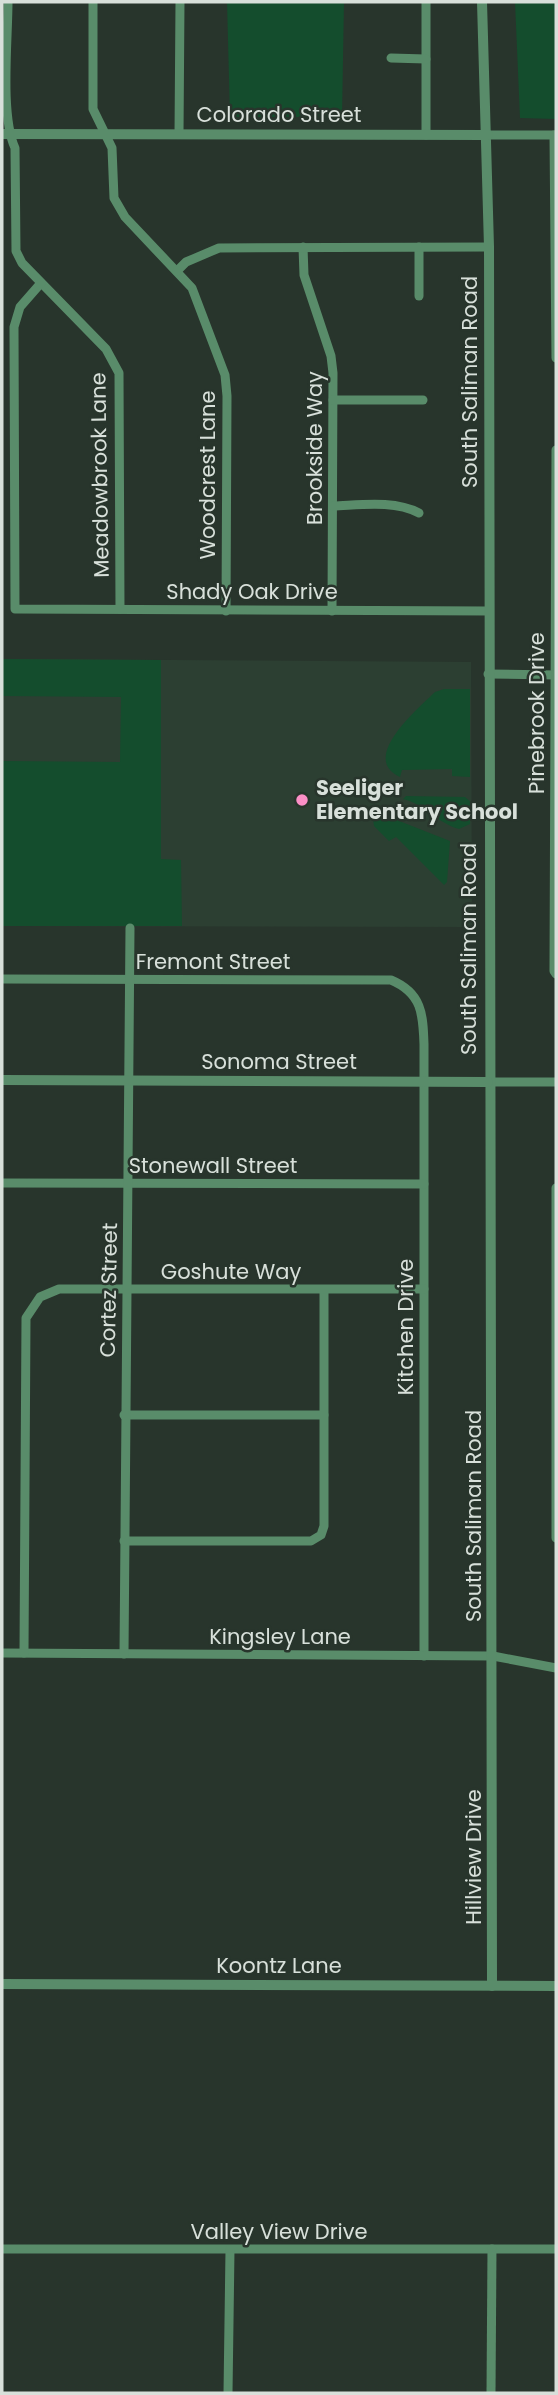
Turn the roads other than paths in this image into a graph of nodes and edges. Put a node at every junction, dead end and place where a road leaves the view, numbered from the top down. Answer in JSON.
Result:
{"nodes":[{"id":1,"x":8,"y":2,"type":"edge"},
{"id":2,"x":93,"y":2,"type":"edge"},
{"id":3,"x":180,"y":2,"type":"edge"},
{"id":4,"x":426,"y":2,"type":"edge"},
{"id":5,"x":482,"y":2,"type":"edge"},
{"id":6,"x":391,"y":58,"type":"dead end"},
{"id":7,"x":426,"y":59,"type":"junction"},
{"id":8,"x":5,"y":134,"type":"edge"},
{"id":9,"x":103,"y":134,"type":"junction"},
{"id":10,"x":179,"y":134,"type":"junction"},
{"id":11,"x":426,"y":135,"type":"junction"},
{"id":12,"x":488,"y":135,"type":"junction"},
{"id":13,"x":555,"y":135,"type":"edge"},
{"id":14,"x":303,"y":247,"type":"junction"},
{"id":15,"x":419,"y":247,"type":"junction"},
{"id":16,"x":489,"y":247,"type":"junction"},
{"id":17,"x":177,"y":271,"type":"junction"},
{"id":18,"x":41,"y":283,"type":"junction"},
{"id":19,"x":419,"y":296,"type":"dead end"},
{"id":20,"x":2,"y":347,"type":"edge"},
{"id":21,"x":15,"y":347,"type":"junction"},
{"id":22,"x":556,"y":358,"type":"edge"},
{"id":23,"x":333,"y":400,"type":"junction"},
{"id":24,"x":423,"y":400,"type":"dead end"},
{"id":25,"x":556,"y":450,"type":"edge"},
{"id":26,"x":333,"y":506,"type":"junction"},
{"id":27,"x":419,"y":513,"type":"dead end"},
{"id":28,"x":120,"y":609,"type":"junction"},
{"id":29,"x":226,"y":611,"type":"junction"},
{"id":30,"x":332,"y":611,"type":"junction"},
{"id":31,"x":489,"y":611,"type":"junction"},
{"id":32,"x":488,"y":674,"type":"junction"},
{"id":33,"x":556,"y":675,"type":"edge"},
{"id":34,"x":556,"y":778,"type":"edge"},
{"id":35,"x":556,"y":877,"type":"edge"},
{"id":36,"x":130,"y":928,"type":"dead end"},
{"id":37,"x":556,"y":974,"type":"edge"},
{"id":38,"x":2,"y":979,"type":"edge"},
{"id":39,"x":130,"y":979,"type":"junction"},
{"id":40,"x":417,"y":999,"type":"joint"},
{"id":41,"x":2,"y":1080,"type":"edge"},
{"id":42,"x":130,"y":1081,"type":"junction"},
{"id":43,"x":424,"y":1082,"type":"junction"},
{"id":44,"x":488,"y":1082,"type":"junction"},
{"id":45,"x":556,"y":1082,"type":"edge"},
{"id":46,"x":2,"y":1183,"type":"edge"},
{"id":47,"x":129,"y":1183,"type":"junction"},
{"id":48,"x":424,"y":1184,"type":"junction"},
{"id":49,"x":556,"y":1188,"type":"edge"},
{"id":50,"x":126,"y":1289,"type":"junction"},
{"id":51,"x":424,"y":1289,"type":"junction"},
{"id":52,"x":324,"y":1290,"type":"junction"},
{"id":53,"x":124,"y":1415,"type":"junction"},
{"id":54,"x":324,"y":1415,"type":"junction"},
{"id":55,"x":556,"y":1538,"type":"edge"},
{"id":56,"x":124,"y":1541,"type":"junction"},
{"id":57,"x":2,"y":1653,"type":"edge"},
{"id":58,"x":24,"y":1653,"type":"junction"},
{"id":59,"x":124,"y":1654,"type":"junction"},
{"id":60,"x":424,"y":1656,"type":"junction"},
{"id":61,"x":493,"y":1656,"type":"junction"},
{"id":62,"x":556,"y":1668,"type":"edge"},
{"id":63,"x":494,"y":1728,"type":"joint"},
{"id":64,"x":2,"y":1984,"type":"edge"},
{"id":65,"x":492,"y":1986,"type":"junction"},
{"id":66,"x":556,"y":1986,"type":"edge"},
{"id":67,"x":2,"y":2249,"type":"edge"},
{"id":68,"x":492,"y":2249,"type":"junction"},
{"id":69,"x":556,"y":2249,"type":"edge"},
{"id":70,"x":230,"y":2250,"type":"junction"},
{"id":71,"x":228,"y":2393,"type":"edge"},
{"id":72,"x":491,"y":2393,"type":"edge"}],
"edges":[{"from":1,"to":8,"type":"street","name":"Meadowbrook Lane"},
{"from":2,"to":9,"type":"street","name":"Woodcrest Lane"},
{"from":3,"to":10,"type":"street"},
{"from":4,"to":7,"type":"street"},
{"from":5,"to":12,"type":"street","name":"South Saliman Road"},
{"from":6,"to":7,"type":"street"},
{"from":7,"to":11,"type":"street"},
{"from":8,"to":9,"type":"street","name":"Colorado Street"},
{"from":8,"to":18,"type":"street","name":"Meadowbrook Lane"},
{"from":9,"to":10,"type":"street","name":"Colorado Street"},
{"from":9,"to":17,"type":"street","name":"Woodcrest Lane"},
{"from":10,"to":11,"type":"street","name":"Colorado Street"},
{"from":11,"to":12,"type":"street","name":"Colorado Street"},
{"from":12,"to":13,"type":"street","name":"Colorado Street"},
{"from":12,"to":16,"type":"street","name":"South Saliman Road"},
{"from":13,"to":22,"type":"street"},
{"from":14,"to":15,"type":"street"},
{"from":14,"to":17,"type":"street"},
{"from":14,"to":23,"type":"street","name":"Brookside Way"},
{"from":15,"to":16,"type":"street"},
{"from":15,"to":19,"type":"street"},
{"from":16,"to":31,"type":"street","name":"South Saliman Road"},
{"from":17,"to":29,"type":"street","name":"Woodcrest Lane"},
{"from":18,"to":21,"type":"street"},
{"from":18,"to":28,"type":"street","name":"Meadowbrook Lane"},
{"from":20,"to":21,"type":"street"},
{"from":21,"to":28,"type":"street","name":"Shady Oak Drive"},
{"from":23,"to":24,"type":"street"},
{"from":23,"to":26,"type":"street","name":"Brookside Way"},
{"from":25,"to":33,"type":"street","name":"Pinebrook Drive"},
{"from":26,"to":27,"type":"street"},
{"from":26,"to":30,"type":"street","name":"Brookside Way"},
{"from":28,"to":29,"type":"street","name":"Shady Oak Drive"},
{"from":29,"to":30,"type":"street","name":"Shady Oak Drive"},
{"from":30,"to":31,"type":"street","name":"Shady Oak Drive"},
{"from":31,"to":32,"type":"street","name":"South Saliman Road"},
{"from":32,"to":33,"type":"street"},
{"from":32,"to":44,"type":"street","name":"South Saliman Road"},
{"from":33,"to":34,"type":"street","name":"Pinebrook Drive"},
{"from":34,"to":35,"type":"street","name":"Pinebrook Drive"},
{"from":35,"to":37,"type":"street","name":"Pinebrook Drive"},
{"from":36,"to":39,"type":"street","name":"Cortez Street"},
{"from":38,"to":39,"type":"street","name":"Fremont Street"},
{"from":39,"to":40,"type":"street","name":"Fremont Street"},
{"from":39,"to":42,"type":"street","name":"Cortez Street"},
{"from":40,"to":43,"type":"street","name":"Kitchen Drive"},
{"from":41,"to":42,"type":"street","name":"Sonoma Street"},
{"from":42,"to":43,"type":"street","name":"Sonoma Street"},
{"from":42,"to":47,"type":"street","name":"Cortez Street"},
{"from":43,"to":44,"type":"street","name":"Sonoma Street"},
{"from":43,"to":48,"type":"street","name":"Kitchen Drive"},
{"from":44,"to":45,"type":"street","name":"Sonoma Street"},
{"from":44,"to":61,"type":"street","name":"South Saliman Road"},
{"from":46,"to":47,"type":"street","name":"Stonewall Street"},
{"from":47,"to":48,"type":"street","name":"Stonewall Street"},
{"from":47,"to":50,"type":"street","name":"Cortez Street"},
{"from":48,"to":51,"type":"street","name":"Kitchen Drive"},
{"from":49,"to":55,"type":"street"},
{"from":50,"to":52,"type":"street","name":"Goshute Way"},
{"from":50,"to":53,"type":"street","name":"Cortez Street"},
{"from":50,"to":58,"type":"street","name":"Goshute Way"},
{"from":51,"to":52,"type":"street","name":"Goshute Way"},
{"from":51,"to":60,"type":"street","name":"Kitchen Drive"},
{"from":52,"to":54,"type":"street"},
{"from":53,"to":54,"type":"street"},
{"from":53,"to":56,"type":"street","name":"Cortez Street"},
{"from":54,"to":56,"type":"street"},
{"from":56,"to":59,"type":"street","name":"Cortez Street"},
{"from":57,"to":58,"type":"street","name":"Kingsley Lane"},
{"from":58,"to":59,"type":"street","name":"Kingsley Lane"},
{"from":59,"to":60,"type":"street","name":"Kingsley Lane"},
{"from":60,"to":61,"type":"street","name":"Kingsley Lane"},
{"from":61,"to":62,"type":"street","name":"Kingsley Lane"},
{"from":61,"to":63,"type":"street","name":"South Saliman Road"},
{"from":63,"to":65,"type":"street","name":"Hillview Drive"},
{"from":64,"to":65,"type":"street","name":"Koontz Lane"},
{"from":65,"to":66,"type":"street","name":"Koontz Lane"},
{"from":67,"to":70,"type":"street","name":"Valley View Drive"},
{"from":68,"to":69,"type":"street","name":"Valley View Drive"},
{"from":68,"to":70,"type":"street","name":"Valley View Drive"},
{"from":68,"to":72,"type":"street"},
{"from":70,"to":71,"type":"street"}]}
